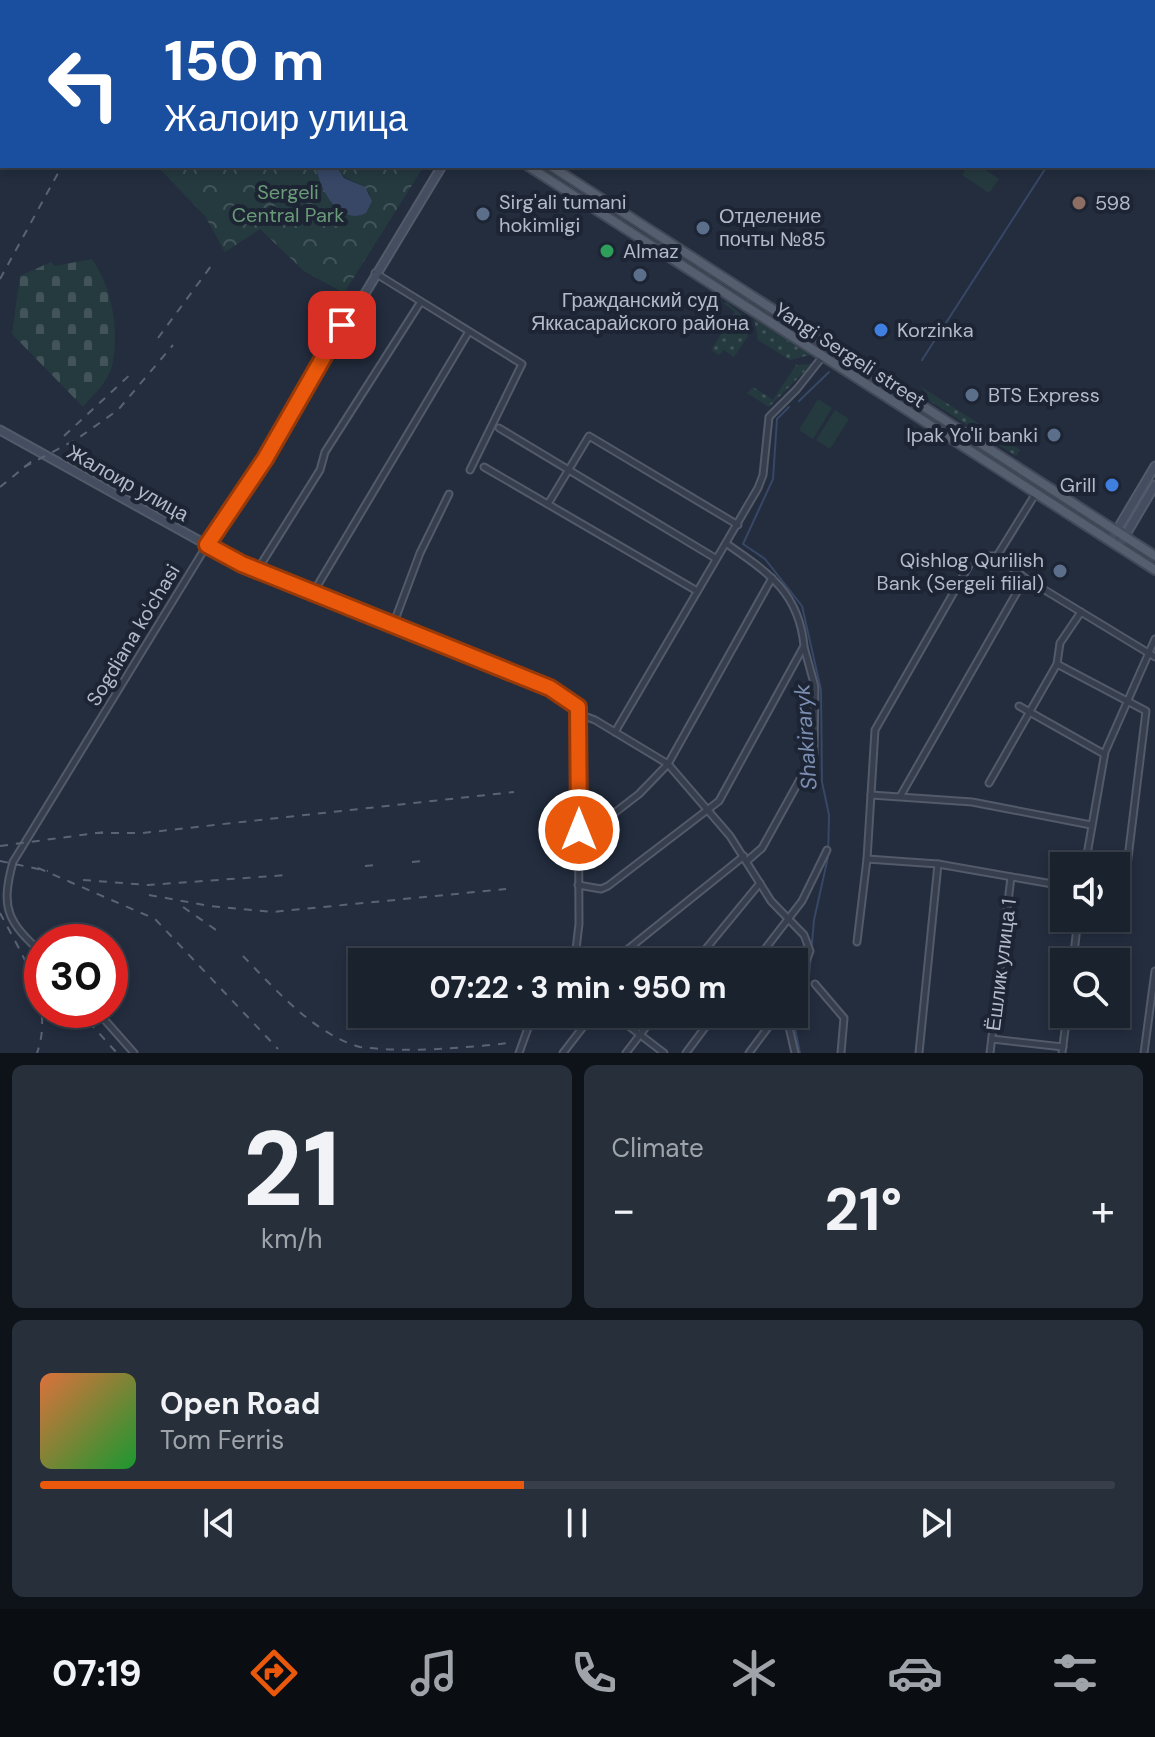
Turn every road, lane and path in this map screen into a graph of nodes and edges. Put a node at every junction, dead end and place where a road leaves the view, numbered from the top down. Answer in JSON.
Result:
{"nodes":[{"id":1,"x":441,"y":168,"type":"edge"},
{"id":2,"x":531,"y":168,"type":"edge"},
{"id":3,"x":554,"y":168,"type":"edge"},
{"id":4,"x":638,"y":222,"type":"junction"},
{"id":5,"x":631,"y":232,"type":"junction"},
{"id":6,"x":375,"y":272,"type":"junction"},
{"id":7,"x":733,"y":284,"type":"junction"},
{"id":8,"x":726,"y":294,"type":"junction"},
{"id":9,"x":420,"y":303,"type":"junction"},
{"id":10,"x":468,"y":333,"type":"junction"},
{"id":11,"x":823,"y":356,"type":"junction"},
{"id":12,"x":872,"y":373,"type":"junction"},
{"id":13,"x":866,"y":384,"type":"junction"},
{"id":14,"x":499,"y":428,"type":"dead end"},
{"id":15,"x":0,"y":430,"type":"edge"},
{"id":16,"x":1155,"y":466,"type":"edge"},
{"id":17,"x":484,"y":467,"type":"dead end"},
{"id":18,"x":569,"y":469,"type":"junction"},
{"id":19,"x":470,"y":470,"type":"dead end"},
{"id":20,"x":1155,"y":485,"type":"edge"},
{"id":21,"x":1036,"y":493,"type":"junction"},
{"id":22,"x":449,"y":494,"type":"dead end"},
{"id":23,"x":548,"y":504,"type":"junction"},
{"id":24,"x":738,"y":525,"type":"junction"},
{"id":25,"x":1120,"y":534,"type":"junction"},
{"id":26,"x":1115,"y":543,"type":"junction"},
{"id":27,"x":727,"y":544,"type":"junction"},
{"id":28,"x":207,"y":545,"type":"junction"},
{"id":29,"x":997,"y":556,"type":"junction"},
{"id":30,"x":1155,"y":556,"type":"edge"},
{"id":31,"x":715,"y":558,"type":"junction"},
{"id":32,"x":258,"y":569,"type":"junction"},
{"id":33,"x":1155,"y":570,"type":"edge"},
{"id":34,"x":772,"y":578,"type":"junction"},
{"id":35,"x":1025,"y":578,"type":"junction"},
{"id":36,"x":697,"y":591,"type":"junction"},
{"id":37,"x":313,"y":593,"type":"junction"},
{"id":38,"x":1081,"y":612,"type":"junction"},
{"id":39,"x":393,"y":625,"type":"junction"},
{"id":40,"x":1155,"y":639,"type":"edge"},
{"id":41,"x":804,"y":646,"type":"junction"},
{"id":42,"x":1148,"y":652,"type":"junction"},
{"id":43,"x":1155,"y":657,"type":"edge"},
{"id":44,"x":1057,"y":664,"type":"junction"},
{"id":45,"x":1125,"y":702,"type":"junction"},
{"id":46,"x":1019,"y":706,"type":"dead end"},
{"id":47,"x":1030,"y":713,"type":"junction"},
{"id":48,"x":579,"y":714,"type":"junction"},
{"id":49,"x":615,"y":732,"type":"junction"},
{"id":50,"x":1104,"y":754,"type":"junction"},
{"id":51,"x":668,"y":764,"type":"junction"},
{"id":52,"x":989,"y":783,"type":"dead end"},
{"id":53,"x":871,"y":795,"type":"junction"},
{"id":54,"x":901,"y":795,"type":"junction"},
{"id":55,"x":707,"y":809,"type":"junction"},
{"id":56,"x":604,"y":821,"type":"dead end"},
{"id":57,"x":1091,"y":825,"type":"junction"},
{"id":58,"x":827,"y":850,"type":"dead end"},
{"id":59,"x":1087,"y":852,"type":"edge"},
{"id":60,"x":1129,"y":852,"type":"edge"},
{"id":61,"x":746,"y":858,"type":"junction"},
{"id":62,"x":867,"y":859,"type":"junction"},
{"id":63,"x":938,"y":864,"type":"junction"},
{"id":64,"x":1011,"y":877,"type":"junction"},
{"id":65,"x":760,"y":883,"type":"junction"},
{"id":66,"x":1050,"y":884,"type":"edge"},
{"id":67,"x":578,"y":885,"type":"junction"},
{"id":68,"x":788,"y":919,"type":"junction"},
{"id":69,"x":24,"y":937,"type":"edge"},
{"id":70,"x":857,"y":942,"type":"dead end"},
{"id":71,"x":574,"y":948,"type":"edge"},
{"id":72,"x":630,"y":948,"type":"edge"},
{"id":73,"x":707,"y":948,"type":"edge"},
{"id":74,"x":766,"y":948,"type":"edge"},
{"id":75,"x":808,"y":956,"type":"edge"},
{"id":76,"x":1155,"y":971,"type":"edge"},
{"id":77,"x":815,"y":984,"type":"dead end"},
{"id":78,"x":112,"y":1028,"type":"edge"},
{"id":79,"x":528,"y":1028,"type":"edge"},
{"id":80,"x":582,"y":1028,"type":"edge"},
{"id":81,"x":631,"y":1028,"type":"edge"},
{"id":82,"x":645,"y":1028,"type":"edge"},
{"id":83,"x":705,"y":1028,"type":"edge"},
{"id":84,"x":768,"y":1028,"type":"edge"},
{"id":85,"x":789,"y":1028,"type":"edge"},
{"id":86,"x":1065,"y":1028,"type":"edge"},
{"id":87,"x":640,"y":1035,"type":"junction"},
{"id":88,"x":992,"y":1039,"type":"junction"},
{"id":89,"x":1062,"y":1050,"type":"edge"},
{"id":90,"x":134,"y":1053,"type":"edge"},
{"id":91,"x":519,"y":1053,"type":"edge"},
{"id":92,"x":563,"y":1053,"type":"edge"},
{"id":93,"x":626,"y":1053,"type":"edge"},
{"id":94,"x":664,"y":1053,"type":"edge"},
{"id":95,"x":686,"y":1053,"type":"edge"},
{"id":96,"x":749,"y":1053,"type":"edge"},
{"id":97,"x":795,"y":1053,"type":"edge"},
{"id":98,"x":841,"y":1053,"type":"edge"},
{"id":99,"x":919,"y":1053,"type":"edge"},
{"id":100,"x":990,"y":1053,"type":"edge"},
{"id":101,"x":1144,"y":1053,"type":"edge"}],
"edges":[{"from":1,"to":6,"type":"street","name":"Sogdiana ko'chasi"},
{"from":2,"to":5,"type":"main road","name":"Yangi Sergeli street"},
{"from":3,"to":4,"type":"main road","name":"Yangi Sergeli street"},
{"from":4,"to":5,"type":"main road"},
{"from":4,"to":7,"type":"main road","name":"Yangi Sergeli street"},
{"from":5,"to":8,"type":"main road","name":"Yangi Sergeli street"},
{"from":6,"to":9,"type":"street"},
{"from":6,"to":28,"type":"street","name":"Sogdiana ko'chasi"},
{"from":7,"to":8,"type":"main road"},
{"from":7,"to":12,"type":"main road","name":"Yangi Sergeli street"},
{"from":8,"to":11,"type":"main road","name":"Yangi Sergeli street"},
{"from":9,"to":10,"type":"street"},
{"from":9,"to":32,"type":"street"},
{"from":10,"to":19,"type":"street"},
{"from":10,"to":37,"type":"street"},
{"from":11,"to":13,"type":"main road","name":"Yangi Sergeli street"},
{"from":11,"to":24,"type":"street"},
{"from":12,"to":13,"type":"main road"},
{"from":12,"to":25,"type":"main road","name":"Yangi Sergeli street"},
{"from":13,"to":21,"type":"main road","name":"Yangi Sergeli street"},
{"from":14,"to":18,"type":"street"},
{"from":15,"to":28,"type":"street","name":"Жалоир улица"},
{"from":16,"to":25,"type":"street"},
{"from":17,"to":23,"type":"street"},
{"from":18,"to":23,"type":"street"},
{"from":18,"to":24,"type":"street"},
{"from":18,"to":31,"type":"street"},
{"from":20,"to":25,"type":"street"},
{"from":21,"to":26,"type":"main road","name":"Yangi Sergeli street"},
{"from":21,"to":29,"type":"street"},
{"from":22,"to":39,"type":"street"},
{"from":23,"to":36,"type":"street"},
{"from":24,"to":27,"type":"street"},
{"from":25,"to":26,"type":"street"},
{"from":25,"to":30,"type":"main road","name":"Yangi Sergeli street"},
{"from":26,"to":33,"type":"main road","name":"Yangi Sergeli street"},
{"from":27,"to":31,"type":"street"},
{"from":27,"to":34,"type":"street"},
{"from":28,"to":32,"type":"street","name":"Жалоир улица"},
{"from":28,"to":69,"type":"street","name":"Sogdiana ko'chasi"},
{"from":29,"to":35,"type":"street"},
{"from":29,"to":53,"type":"street"},
{"from":31,"to":36,"type":"street"},
{"from":32,"to":37,"type":"street","name":"Жалоир улица"},
{"from":34,"to":41,"type":"street"},
{"from":34,"to":51,"type":"street"},
{"from":35,"to":38,"type":"street"},
{"from":35,"to":54,"type":"street"},
{"from":36,"to":49,"type":"street"},
{"from":37,"to":39,"type":"street","name":"Жалоир улица"},
{"from":38,"to":42,"type":"street"},
{"from":38,"to":44,"type":"street"},
{"from":39,"to":48,"type":"street","name":"Жалоир улица"},
{"from":40,"to":42,"type":"street"},
{"from":41,"to":55,"type":"street"},
{"from":41,"to":61,"type":"street"},
{"from":42,"to":43,"type":"street"},
{"from":42,"to":45,"type":"street"},
{"from":44,"to":45,"type":"street"},
{"from":44,"to":47,"type":"street"},
{"from":45,"to":50,"type":"street"},
{"from":45,"to":60,"type":"street"},
{"from":46,"to":47,"type":"street"},
{"from":47,"to":50,"type":"street"},
{"from":47,"to":52,"type":"street"},
{"from":48,"to":49,"type":"street","name":"Жалоир улица"},
{"from":48,"to":67,"type":"street"},
{"from":49,"to":51,"type":"street","name":"Жалоир улица"},
{"from":50,"to":57,"type":"street"},
{"from":51,"to":55,"type":"street","name":"Жалоир улица"},
{"from":51,"to":56,"type":"street"},
{"from":53,"to":54,"type":"street"},
{"from":53,"to":62,"type":"street"},
{"from":54,"to":57,"type":"street"},
{"from":55,"to":61,"type":"street","name":"Жалоир улица"},
{"from":55,"to":67,"type":"street"},
{"from":57,"to":59,"type":"street"},
{"from":58,"to":68,"type":"street"},
{"from":61,"to":65,"type":"street","name":"Жалоир улица"},
{"from":61,"to":72,"type":"street"},
{"from":62,"to":63,"type":"street"},
{"from":62,"to":70,"type":"street"},
{"from":63,"to":64,"type":"street"},
{"from":63,"to":99,"type":"street"},
{"from":64,"to":66,"type":"street"},
{"from":64,"to":88,"type":"street","name":"Ёшлик улица 1"},
{"from":65,"to":68,"type":"street","name":"Жалоир улица"},
{"from":65,"to":73,"type":"street"},
{"from":67,"to":71,"type":"street"},
{"from":68,"to":74,"type":"street"},
{"from":68,"to":75,"type":"street","name":"Жалоир улица"},
{"from":76,"to":101,"type":"street"},
{"from":77,"to":98,"type":"street"},
{"from":78,"to":90,"type":"street"},
{"from":79,"to":91,"type":"street"},
{"from":80,"to":92,"type":"street"},
{"from":81,"to":87,"type":"street"},
{"from":82,"to":87,"type":"street"},
{"from":83,"to":95,"type":"street"},
{"from":84,"to":96,"type":"street"},
{"from":85,"to":97,"type":"street"},
{"from":86,"to":89,"type":"street"},
{"from":87,"to":93,"type":"street"},
{"from":87,"to":94,"type":"street"},
{"from":88,"to":89,"type":"street"},
{"from":88,"to":100,"type":"street","name":"Ёшлик улица 1"}]}
